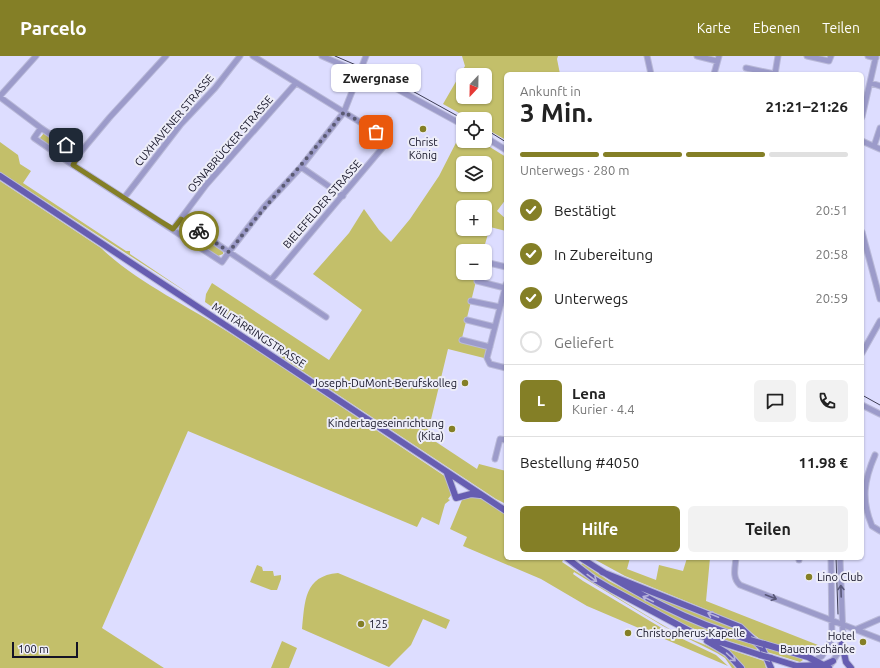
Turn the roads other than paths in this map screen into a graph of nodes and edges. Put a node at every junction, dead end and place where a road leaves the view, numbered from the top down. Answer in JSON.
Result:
{"nodes":[{"id":1,"x":36,"y":56,"type":"edge"},
{"id":2,"x":166,"y":56,"type":"edge"},
{"id":3,"x":240,"y":56,"type":"edge"},
{"id":4,"x":253,"y":56,"type":"edge"},
{"id":5,"x":322,"y":56,"type":"edge"},
{"id":6,"x":366,"y":56,"type":"edge"},
{"id":7,"x":647,"y":56,"type":"edge"},
{"id":8,"x":697,"y":56,"type":"edge"},
{"id":9,"x":778,"y":56,"type":"edge"},
{"id":10,"x":808,"y":56,"type":"edge"},
{"id":11,"x":868,"y":56,"type":"edge"},
{"id":12,"x":876,"y":57,"type":"edge"},
{"id":13,"x":718,"y":58,"type":"edge"},
{"id":14,"x":830,"y":61,"type":"edge"},
{"id":15,"x":746,"y":68,"type":"dead end"},
{"id":16,"x":651,"y":72,"type":"edge"},
{"id":17,"x":714,"y":72,"type":"edge"},
{"id":18,"x":765,"y":72,"type":"edge"},
{"id":19,"x":775,"y":72,"type":"edge"},
{"id":20,"x":360,"y":73,"type":"junction"},
{"id":21,"x":296,"y":83,"type":"junction"},
{"id":22,"x":871,"y":83,"type":"junction"},
{"id":23,"x":880,"y":86,"type":"edge"},
{"id":24,"x":0,"y":97,"type":"edge"},
{"id":25,"x":864,"y":109,"type":"edge"},
{"id":26,"x":344,"y":112,"type":"junction"},
{"id":27,"x":456,"y":121,"type":"edge"},
{"id":28,"x":41,"y":128,"type":"junction"},
{"id":29,"x":880,"y":128,"type":"edge"},
{"id":30,"x":492,"y":142,"type":"edge"},
{"id":31,"x":864,"y":142,"type":"edge"},
{"id":32,"x":874,"y":146,"type":"junction"},
{"id":33,"x":504,"y":149,"type":"edge"},
{"id":34,"x":880,"y":149,"type":"edge"},
{"id":35,"x":79,"y":154,"type":"junction"},
{"id":36,"x":73,"y":165,"type":"junction"},
{"id":37,"x":301,"y":167,"type":"junction"},
{"id":38,"x":0,"y":176,"type":"edge"},
{"id":39,"x":344,"y":196,"type":"junction"},
{"id":40,"x":124,"y":198,"type":"junction"},
{"id":41,"x":181,"y":219,"type":"junction"},
{"id":42,"x":173,"y":229,"type":"junction"},
{"id":43,"x":864,"y":239,"type":"edge"},
{"id":44,"x":229,"y":252,"type":"junction"},
{"id":45,"x":492,"y":264,"type":"edge"},
{"id":46,"x":504,"y":267,"type":"edge"},
{"id":47,"x":271,"y":280,"type":"junction"},
{"id":48,"x":477,"y":281,"type":"dead end"},
{"id":49,"x":504,"y":286,"type":"edge"},
{"id":50,"x":504,"y":293,"type":"edge"},
{"id":51,"x":880,"y":298,"type":"edge"},
{"id":52,"x":471,"y":300,"type":"dead end"},
{"id":53,"x":500,"y":307,"type":"junction"},
{"id":54,"x":326,"y":317,"type":"dead end"},
{"id":55,"x":467,"y":320,"type":"dead end"},
{"id":56,"x":880,"y":321,"type":"edge"},
{"id":57,"x":495,"y":327,"type":"junction"},
{"id":58,"x":462,"y":340,"type":"dead end"},
{"id":59,"x":490,"y":347,"type":"junction"},
{"id":60,"x":864,"y":348,"type":"edge"},
{"id":61,"x":504,"y":367,"type":"edge"},
{"id":62,"x":864,"y":406,"type":"edge"},
{"id":63,"x":880,"y":414,"type":"edge"},
{"id":64,"x":504,"y":440,"type":"edge"},
{"id":65,"x":876,"y":455,"type":"dead end"},
{"id":66,"x":496,"y":459,"type":"dead end"},
{"id":67,"x":446,"y":471,"type":"junction"},
{"id":68,"x":482,"y":495,"type":"junction"},
{"id":69,"x":504,"y":510,"type":"edge"},
{"id":70,"x":880,"y":531,"type":"edge"},
{"id":71,"x":569,"y":560,"type":"edge"},
{"id":72,"x":578,"y":560,"type":"edge"},
{"id":73,"x":583,"y":560,"type":"edge"},
{"id":74,"x":736,"y":560,"type":"edge"},
{"id":75,"x":831,"y":560,"type":"edge"},
{"id":76,"x":840,"y":560,"type":"edge"},
{"id":77,"x":574,"y":564,"type":"junction"},
{"id":78,"x":602,"y":572,"type":"junction"},
{"id":79,"x":880,"y":619,"type":"edge"},
{"id":80,"x":832,"y":621,"type":"junction"},
{"id":81,"x":872,"y":622,"type":"junction"},
{"id":82,"x":842,"y":625,"type":"junction"},
{"id":83,"x":857,"y":629,"type":"junction"},
{"id":84,"x":695,"y":634,"type":"junction"},
{"id":85,"x":871,"y":635,"type":"junction"},
{"id":86,"x":880,"y":639,"type":"edge"},
{"id":87,"x":842,"y":644,"type":"junction"},
{"id":88,"x":822,"y":656,"type":"joint"},
{"id":89,"x":833,"y":661,"type":"joint"},
{"id":90,"x":823,"y":666,"type":"edge"},
{"id":91,"x":801,"y":667,"type":"edge"},
{"id":92,"x":741,"y":668,"type":"edge"},
{"id":93,"x":771,"y":668,"type":"edge"},
{"id":94,"x":851,"y":668,"type":"edge"}],
"edges":[{"from":1,"to":24,"type":"street"},
{"from":2,"to":35,"type":"street"},
{"from":3,"to":40,"type":"street","name":"CUXHAVENER STRASSE"},
{"from":4,"to":21,"type":"street"},
{"from":5,"to":20,"type":"street"},
{"from":6,"to":20,"type":"street"},
{"from":7,"to":16,"type":"street"},
{"from":8,"to":13,"type":"street"},
{"from":9,"to":19,"type":"street"},
{"from":10,"to":14,"type":"street"},
{"from":11,"to":12,"type":"street"},
{"from":12,"to":22,"type":"street"},
{"from":13,"to":17,"type":"street"},
{"from":15,"to":18,"type":"street"},
{"from":20,"to":26,"type":"street"},
{"from":20,"to":27,"type":"street"},
{"from":21,"to":26,"type":"street"},
{"from":21,"to":41,"type":"street","name":"OSNABRÜCKER STRASSE"},
{"from":22,"to":23,"type":"street"},
{"from":22,"to":25,"type":"street"},
{"from":24,"to":28,"type":"street"},
{"from":26,"to":37,"type":"street"},
{"from":26,"to":39,"type":"street","name":"BIELEFELDER STRASSE"},
{"from":28,"to":35,"type":"street"},
{"from":28,"to":36,"type":"street"},
{"from":29,"to":32,"type":"street"},
{"from":30,"to":33,"type":"street"},
{"from":31,"to":32,"type":"street"},
{"from":32,"to":34,"type":"street"},
{"from":35,"to":36,"type":"street"},
{"from":36,"to":40,"type":"street"},
{"from":37,"to":39,"type":"street"},
{"from":37,"to":44,"type":"street"},
{"from":38,"to":67,"type":"main road","name":"MILITÄRRINGSTRASSE"},
{"from":39,"to":47,"type":"street","name":"BIELEFELDER STRASSE"},
{"from":40,"to":42,"type":"street"},
{"from":41,"to":42,"type":"street","name":"OSNABRÜCKER STRASSE"},
{"from":41,"to":44,"type":"street"},
{"from":42,"to":44,"type":"street"},
{"from":43,"to":51,"type":"street"},
{"from":44,"to":47,"type":"street"},
{"from":45,"to":46,"type":"street"},
{"from":47,"to":54,"type":"street"},
{"from":48,"to":49,"type":"street"},
{"from":50,"to":53,"type":"street"},
{"from":52,"to":53,"type":"street"},
{"from":53,"to":57,"type":"street"},
{"from":55,"to":57,"type":"street"},
{"from":56,"to":60,"type":"street"},
{"from":57,"to":59,"type":"street"},
{"from":58,"to":59,"type":"street"},
{"from":59,"to":61,"type":"street"},
{"from":62,"to":63,"type":"street"},
{"from":64,"to":66,"type":"street"},
{"from":65,"to":70,"type":"street"},
{"from":67,"to":68,"type":"main road","name":"MILITÄRRINGSTRASSE"},
{"from":67,"to":68,"type":"main road"},
{"from":68,"to":69,"type":"main road","name":"MILITÄRRINGSTRASSE"},
{"from":71,"to":77,"type":"main road"},
{"from":72,"to":77,"type":"main road"},
{"from":73,"to":78,"type":"main road"},
{"from":74,"to":80,"type":"street","one_way":true},
{"from":75,"to":80,"type":"street"},
{"from":82,"to":76,"type":"street","one_way":true},
{"from":77,"to":84,"type":"main road","one_way":true},
{"from":90,"to":78,"type":"main road","one_way":true,"bridge":true},
{"from":93,"to":78,"type":"main road","one_way":true},
{"from":79,"to":81,"type":"street"},
{"from":80,"to":82,"type":"street"},
{"from":80,"to":88,"type":"street"},
{"from":81,"to":83,"type":"street"},
{"from":81,"to":85,"type":"street"},
{"from":82,"to":83,"type":"street"},
{"from":82,"to":87,"type":"street"},
{"from":83,"to":85,"type":"street"},
{"from":84,"to":91,"type":"main road","bridge":true},
{"from":84,"to":92,"type":"main road","one_way":true},
{"from":85,"to":86,"type":"street"},
{"from":87,"to":89,"type":"street"},
{"from":87,"to":94,"type":"main road"},
{"from":88,"to":90,"type":"main road"},
{"from":89,"to":90,"type":"main road"},
{"from":90,"to":91,"type":"main road"}]}
